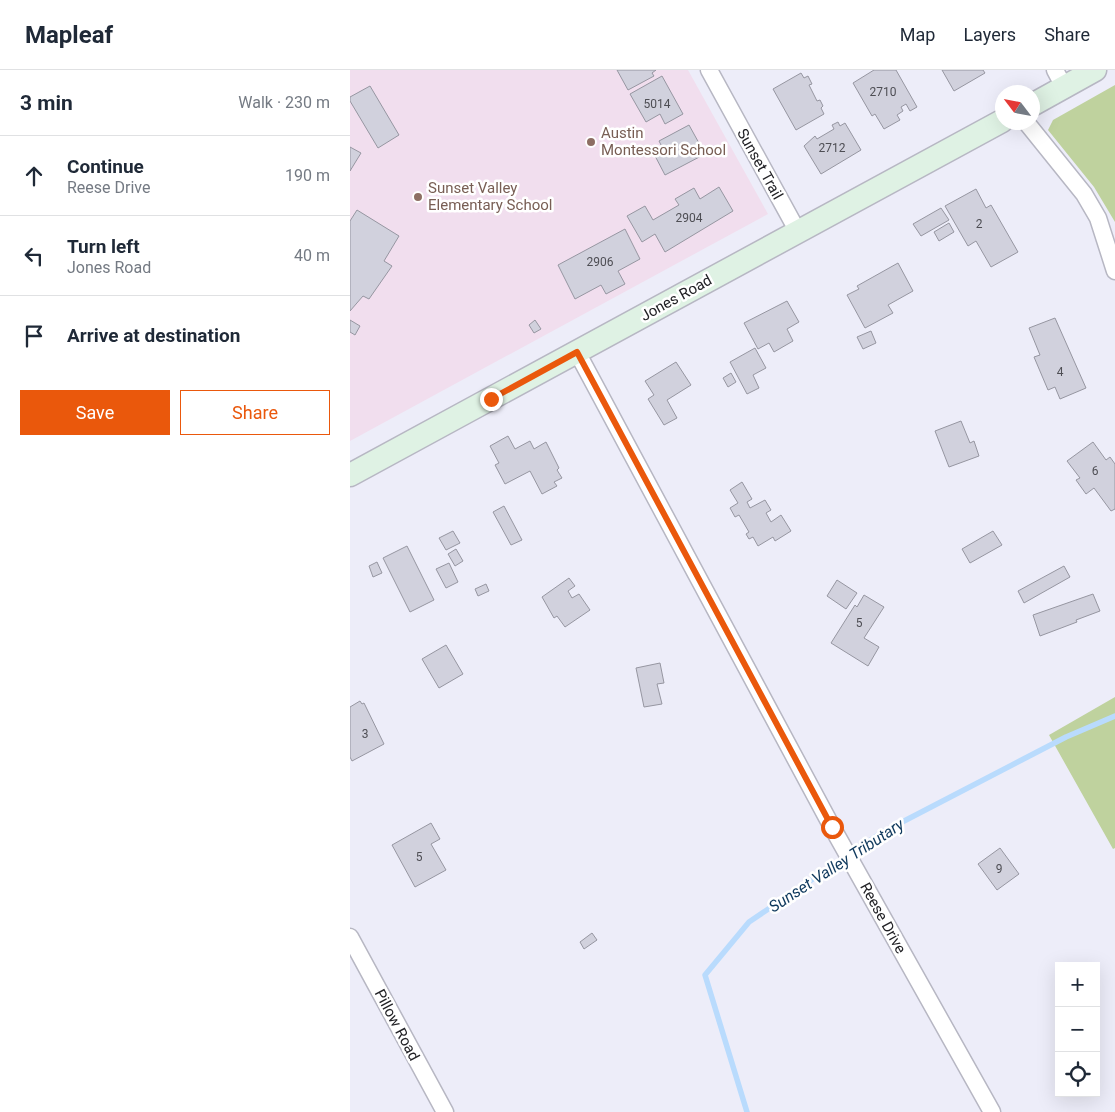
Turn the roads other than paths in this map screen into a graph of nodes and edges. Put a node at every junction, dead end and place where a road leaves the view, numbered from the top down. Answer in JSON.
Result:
{"nodes":[{"id":1,"x":708,"y":70,"type":"edge"},
{"id":2,"x":1095,"y":70,"type":"edge"},
{"id":3,"x":1060,"y":78,"type":"edge"},
{"id":4,"x":1040,"y":97,"type":"edge"},
{"id":5,"x":995,"y":125,"type":"edge"},
{"id":6,"x":1032,"y":130,"type":"edge"},
{"id":7,"x":798,"y":232,"type":"junction"},
{"id":8,"x":1115,"y":271,"type":"edge"},
{"id":9,"x":577,"y":352,"type":"junction"},
{"id":10,"x":350,"y":474,"type":"edge"},
{"id":11,"x":350,"y":937,"type":"edge"},
{"id":12,"x":445,"y":1112,"type":"edge"},
{"id":13,"x":992,"y":1112,"type":"edge"}],
"edges":[{"from":1,"to":7,"type":"street","name":"Sunset Trail"},
{"from":2,"to":3,"type":"street"},
{"from":3,"to":4,"type":"street"},
{"from":5,"to":7,"type":"street","name":"Jones Road"},
{"from":6,"to":8,"type":"street"},
{"from":7,"to":9,"type":"street","name":"Jones Road"},
{"from":9,"to":10,"type":"street","name":"Jones Road"},
{"from":9,"to":13,"type":"street","name":"Reese Drive"},
{"from":11,"to":12,"type":"street","name":"Pillow Road"}]}
